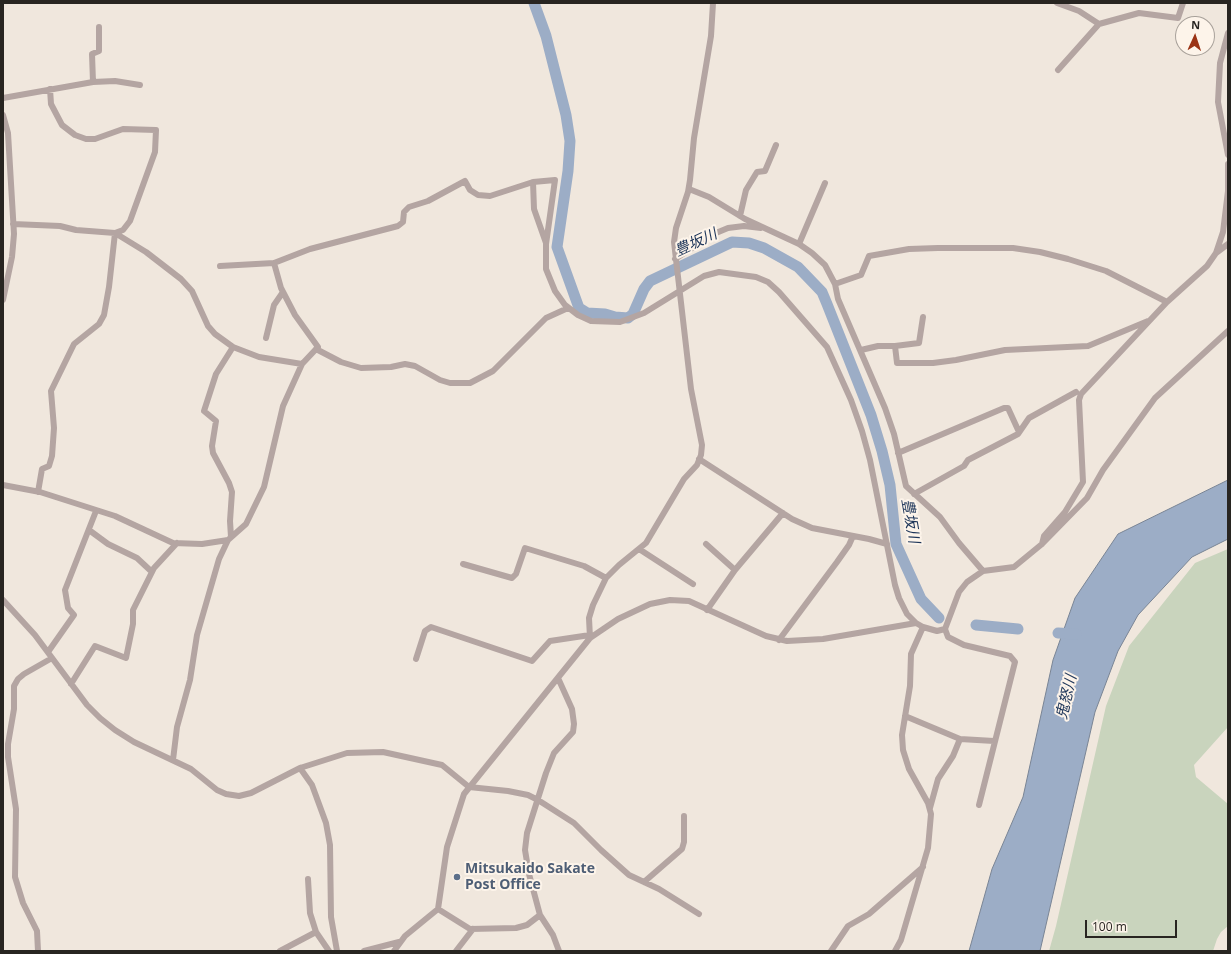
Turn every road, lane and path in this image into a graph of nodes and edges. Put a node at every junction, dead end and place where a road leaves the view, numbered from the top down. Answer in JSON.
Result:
{"nodes":[{"id":1,"x":714,"y":3,"type":"edge"},
{"id":2,"x":1057,"y":3,"type":"edge"},
{"id":3,"x":1081,"y":3,"type":"edge"},
{"id":4,"x":1183,"y":3,"type":"edge"},
{"id":5,"x":1079,"y":11,"type":"junction"},
{"id":6,"x":1099,"y":24,"type":"junction"},
{"id":7,"x":99,"y":27,"type":"dead end"},
{"id":8,"x":1228,"y":33,"type":"edge"},
{"id":9,"x":1058,"y":70,"type":"dead end"},
{"id":10,"x":93,"y":82,"type":"junction"},
{"id":11,"x":140,"y":85,"type":"dead end"},
{"id":12,"x":50,"y":89,"type":"junction"},
{"id":13,"x":3,"y":98,"type":"edge"},
{"id":14,"x":3,"y":115,"type":"edge"},
{"id":15,"x":776,"y":145,"type":"dead end"},
{"id":16,"x":1228,"y":154,"type":"edge"},
{"id":17,"x":1228,"y":164,"type":"edge"},
{"id":18,"x":532,"y":182,"type":"junction"},
{"id":19,"x":825,"y":183,"type":"dead end"},
{"id":20,"x":689,"y":189,"type":"junction"},
{"id":21,"x":740,"y":216,"type":"junction"},
{"id":22,"x":13,"y":224,"type":"junction"},
{"id":23,"x":764,"y":228,"type":"junction"},
{"id":24,"x":115,"y":233,"type":"junction"},
{"id":25,"x":546,"y":244,"type":"junction"},
{"id":26,"x":799,"y":244,"type":"junction"},
{"id":27,"x":1228,"y":244,"type":"edge"},
{"id":28,"x":1216,"y":253,"type":"junction"},
{"id":29,"x":675,"y":260,"type":"junction"},
{"id":30,"x":274,"y":263,"type":"junction"},
{"id":31,"x":220,"y":266,"type":"dead end"},
{"id":32,"x":835,"y":284,"type":"junction"},
{"id":33,"x":679,"y":290,"type":"junction"},
{"id":34,"x":283,"y":292,"type":"junction"},
{"id":35,"x":3,"y":300,"type":"edge"},
{"id":36,"x":1167,"y":302,"type":"junction"},
{"id":37,"x":568,"y":308,"type":"junction"},
{"id":38,"x":923,"y":317,"type":"dead end"},
{"id":39,"x":1151,"y":319,"type":"junction"},
{"id":40,"x":1228,"y":331,"type":"edge"},
{"id":41,"x":266,"y":338,"type":"dead end"},
{"id":42,"x":895,"y":346,"type":"junction"},
{"id":43,"x":233,"y":347,"type":"junction"},
{"id":44,"x":316,"y":350,"type":"junction"},
{"id":45,"x":861,"y":350,"type":"junction"},
{"id":46,"x":302,"y":364,"type":"junction"},
{"id":47,"x":1076,"y":392,"type":"dead end"},
{"id":48,"x":1019,"y":432,"type":"junction"},
{"id":49,"x":898,"y":453,"type":"junction"},
{"id":50,"x":699,"y":459,"type":"junction"},
{"id":51,"x":3,"y":486,"type":"edge"},
{"id":52,"x":38,"y":492,"type":"junction"},
{"id":53,"x":914,"y":494,"type":"junction"},
{"id":54,"x":96,"y":510,"type":"junction"},
{"id":55,"x":783,"y":513,"type":"junction"},
{"id":56,"x":89,"y":530,"type":"junction"},
{"id":57,"x":853,"y":536,"type":"junction"},
{"id":58,"x":230,"y":539,"type":"junction"},
{"id":59,"x":177,"y":543,"type":"junction"},
{"id":60,"x":706,"y":544,"type":"dead end"},
{"id":61,"x":887,"y":544,"type":"junction"},
{"id":62,"x":1042,"y":544,"type":"junction"},
{"id":63,"x":639,"y":548,"type":"junction"},
{"id":64,"x":463,"y":564,"type":"dead end"},
{"id":65,"x":735,"y":570,"type":"junction"},
{"id":66,"x":983,"y":571,"type":"junction"},
{"id":67,"x":152,"y":572,"type":"junction"},
{"id":68,"x":606,"y":578,"type":"junction"},
{"id":69,"x":693,"y":584,"type":"dead end"},
{"id":70,"x":3,"y":600,"type":"edge"},
{"id":71,"x":707,"y":610,"type":"junction"},
{"id":72,"x":916,"y":623,"type":"junction"},
{"id":73,"x":946,"y":627,"type":"junction"},
{"id":74,"x":923,"y":628,"type":"junction"},
{"id":75,"x":590,"y":636,"type":"junction"},
{"id":76,"x":779,"y":640,"type":"junction"},
{"id":77,"x":48,"y":652,"type":"junction"},
{"id":78,"x":52,"y":658,"type":"junction"},
{"id":79,"x":416,"y":659,"type":"dead end"},
{"id":80,"x":558,"y":678,"type":"junction"},
{"id":81,"x":71,"y":684,"type":"junction"},
{"id":82,"x":904,"y":716,"type":"junction"},
{"id":83,"x":960,"y":739,"type":"junction"},
{"id":84,"x":994,"y":742,"type":"junction"},
{"id":85,"x":173,"y":760,"type":"junction"},
{"id":86,"x":300,"y":768,"type":"junction"},
{"id":87,"x":469,"y":787,"type":"junction"},
{"id":88,"x":538,"y":800,"type":"junction"},
{"id":89,"x":979,"y":806,"type":"dead end"},
{"id":90,"x":930,"y":810,"type":"junction"},
{"id":91,"x":684,"y":816,"type":"dead end"},
{"id":92,"x":924,"y":866,"type":"junction"},
{"id":93,"x":308,"y":879,"type":"dead end"},
{"id":94,"x":644,"y":882,"type":"junction"},
{"id":95,"x":438,"y":909,"type":"junction"},
{"id":96,"x":699,"y":914,"type":"dead end"},
{"id":97,"x":540,"y":915,"type":"junction"},
{"id":98,"x":473,"y":929,"type":"junction"},
{"id":99,"x":316,"y":932,"type":"junction"},
{"id":100,"x":400,"y":942,"type":"junction"},
{"id":101,"x":38,"y":951,"type":"edge"},
{"id":102,"x":280,"y":951,"type":"edge"},
{"id":103,"x":329,"y":951,"type":"edge"},
{"id":104,"x":337,"y":951,"type":"edge"},
{"id":105,"x":364,"y":951,"type":"edge"},
{"id":106,"x":394,"y":951,"type":"edge"},
{"id":107,"x":456,"y":951,"type":"edge"},
{"id":108,"x":559,"y":951,"type":"edge"},
{"id":109,"x":831,"y":951,"type":"edge"},
{"id":110,"x":895,"y":951,"type":"edge"}],
"edges":[{"from":1,"to":20,"type":"street"},
{"from":2,"to":5,"type":"street"},
{"from":3,"to":5,"type":"street"},
{"from":4,"to":6,"type":"street"},
{"from":5,"to":6,"type":"street"},
{"from":6,"to":9,"type":"street"},
{"from":7,"to":10,"type":"street"},
{"from":8,"to":16,"type":"street"},
{"from":10,"to":11,"type":"street"},
{"from":10,"to":12,"type":"street"},
{"from":12,"to":13,"type":"street"},
{"from":12,"to":24,"type":"street"},
{"from":14,"to":22,"type":"street"},
{"from":15,"to":21,"type":"street"},
{"from":17,"to":28,"type":"street"},
{"from":18,"to":25,"type":"street"},
{"from":18,"to":25,"type":"street"},
{"from":18,"to":30,"type":"street"},
{"from":19,"to":26,"type":"street"},
{"from":20,"to":21,"type":"street"},
{"from":20,"to":29,"type":"street"},
{"from":21,"to":23,"type":"street"},
{"from":22,"to":24,"type":"street"},
{"from":22,"to":35,"type":"street"},
{"from":23,"to":26,"type":"street"},
{"from":23,"to":29,"type":"street"},
{"from":24,"to":43,"type":"street"},
{"from":24,"to":52,"type":"street"},
{"from":25,"to":37,"type":"street"},
{"from":26,"to":32,"type":"street"},
{"from":27,"to":28,"type":"street"},
{"from":28,"to":36,"type":"street"},
{"from":29,"to":33,"type":"street"},
{"from":30,"to":31,"type":"street"},
{"from":30,"to":34,"type":"street"},
{"from":32,"to":36,"type":"street"},
{"from":32,"to":45,"type":"street"},
{"from":33,"to":37,"type":"street"},
{"from":33,"to":50,"type":"street"},
{"from":33,"to":61,"type":"street"},
{"from":34,"to":41,"type":"street"},
{"from":34,"to":44,"type":"street"},
{"from":36,"to":39,"type":"street"},
{"from":37,"to":44,"type":"street"},
{"from":38,"to":42,"type":"street"},
{"from":39,"to":42,"type":"street"},
{"from":39,"to":62,"type":"street"},
{"from":40,"to":62,"type":"street"},
{"from":42,"to":45,"type":"street"},
{"from":43,"to":46,"type":"street"},
{"from":43,"to":58,"type":"street"},
{"from":44,"to":46,"type":"street"},
{"from":45,"to":49,"type":"street"},
{"from":46,"to":58,"type":"street"},
{"from":47,"to":48,"type":"street"},
{"from":48,"to":49,"type":"street"},
{"from":48,"to":53,"type":"street"},
{"from":49,"to":53,"type":"street"},
{"from":50,"to":55,"type":"street"},
{"from":50,"to":63,"type":"street"},
{"from":51,"to":52,"type":"street"},
{"from":52,"to":54,"type":"street"},
{"from":53,"to":66,"type":"street"},
{"from":54,"to":56,"type":"street"},
{"from":54,"to":59,"type":"street"},
{"from":55,"to":57,"type":"street"},
{"from":55,"to":65,"type":"street"},
{"from":56,"to":67,"type":"street"},
{"from":56,"to":77,"type":"street"},
{"from":57,"to":61,"type":"street"},
{"from":57,"to":76,"type":"street"},
{"from":58,"to":59,"type":"street"},
{"from":58,"to":85,"type":"street"},
{"from":59,"to":67,"type":"street"},
{"from":60,"to":65,"type":"street"},
{"from":61,"to":72,"type":"street"},
{"from":62,"to":66,"type":"street"},
{"from":63,"to":68,"type":"street"},
{"from":63,"to":69,"type":"street"},
{"from":64,"to":68,"type":"street"},
{"from":65,"to":71,"type":"street"},
{"from":66,"to":73,"type":"street"},
{"from":67,"to":81,"type":"street"},
{"from":68,"to":75,"type":"street"},
{"from":70,"to":77,"type":"street"},
{"from":71,"to":75,"type":"street"},
{"from":71,"to":76,"type":"street"},
{"from":72,"to":74,"type":"street"},
{"from":72,"to":76,"type":"street"},
{"from":73,"to":74,"type":"street"},
{"from":73,"to":84,"type":"street"},
{"from":74,"to":82,"type":"street"},
{"from":75,"to":79,"type":"street"},
{"from":75,"to":80,"type":"street"},
{"from":77,"to":78,"type":"street"},
{"from":78,"to":81,"type":"street"},
{"from":78,"to":101,"type":"street"},
{"from":80,"to":87,"type":"street"},
{"from":80,"to":88,"type":"street"},
{"from":81,"to":85,"type":"street"},
{"from":82,"to":83,"type":"street"},
{"from":82,"to":90,"type":"street"},
{"from":83,"to":84,"type":"street"},
{"from":83,"to":90,"type":"street"},
{"from":84,"to":89,"type":"street"},
{"from":85,"to":86,"type":"street"},
{"from":86,"to":87,"type":"street"},
{"from":86,"to":104,"type":"street"},
{"from":87,"to":88,"type":"street"},
{"from":87,"to":95,"type":"street"},
{"from":88,"to":94,"type":"street"},
{"from":88,"to":97,"type":"street"},
{"from":90,"to":92,"type":"street"},
{"from":91,"to":94,"type":"street"},
{"from":92,"to":109,"type":"street"},
{"from":92,"to":110,"type":"street"},
{"from":93,"to":99,"type":"street"},
{"from":94,"to":96,"type":"street"},
{"from":95,"to":98,"type":"street"},
{"from":95,"to":100,"type":"street"},
{"from":97,"to":98,"type":"street"},
{"from":97,"to":108,"type":"street"},
{"from":98,"to":107,"type":"street"},
{"from":99,"to":102,"type":"street"},
{"from":99,"to":103,"type":"street"},
{"from":100,"to":105,"type":"street"},
{"from":100,"to":106,"type":"street"}]}
